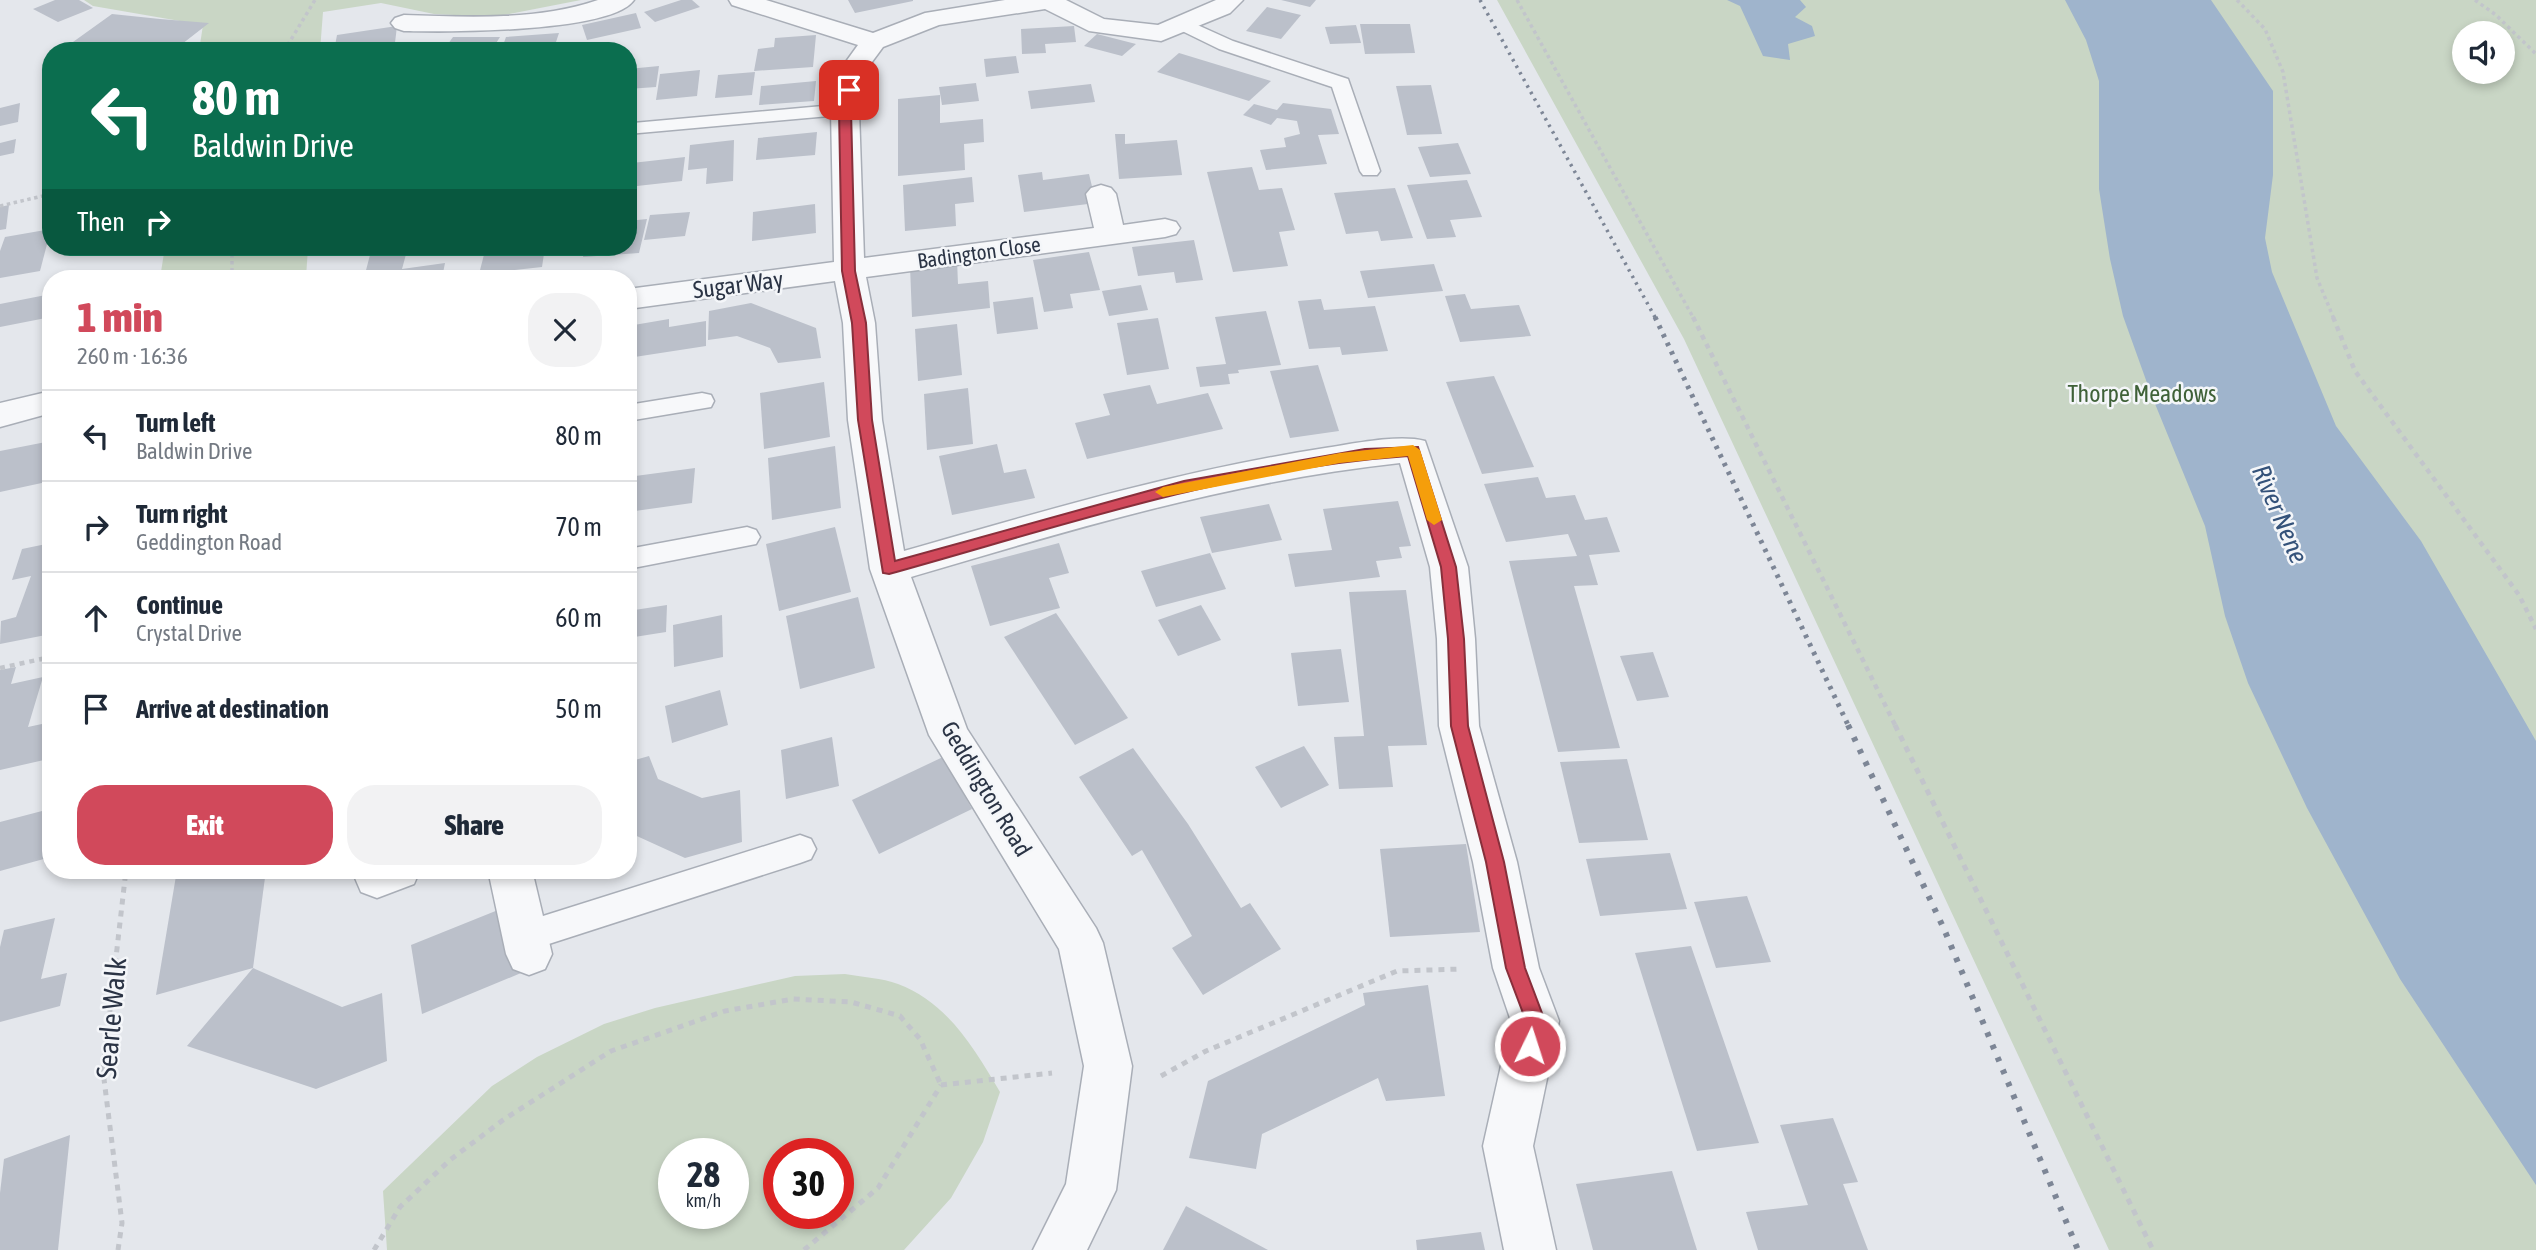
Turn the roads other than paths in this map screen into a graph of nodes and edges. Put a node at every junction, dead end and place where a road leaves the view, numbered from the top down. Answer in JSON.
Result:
{"nodes":[{"id":1,"x":622,"y":0,"type":"edge"},
{"id":2,"x":741,"y":0,"type":"edge"},
{"id":3,"x":1231,"y":0,"type":"edge"},
{"id":4,"x":1049,"y":1,"type":"edge"},
{"id":5,"x":404,"y":23,"type":"dead end"},
{"id":6,"x":1182,"y":24,"type":"junction"},
{"id":7,"x":874,"y":42,"type":"junction"},
{"id":8,"x":845,"y":110,"type":"junction"},
{"id":9,"x":637,"y":129,"type":"edge"},
{"id":10,"x":1370,"y":171,"type":"dead end"},
{"id":11,"x":1101,"y":194,"type":"dead end"},
{"id":12,"x":1165,"y":228,"type":"dead end"},
{"id":13,"x":1110,"y":235,"type":"junction"},
{"id":14,"x":849,"y":271,"type":"junction"},
{"id":15,"x":637,"y":298,"type":"edge"},
{"id":16,"x":702,"y":401,"type":"dead end"},
{"id":17,"x":42,"y":404,"type":"edge"},
{"id":18,"x":637,"y":412,"type":"edge"},
{"id":19,"x":0,"y":415,"type":"edge"},
{"id":20,"x":747,"y":537,"type":"dead end"},
{"id":21,"x":637,"y":557,"type":"edge"},
{"id":22,"x":889,"y":569,"type":"junction"},
{"id":23,"x":800,"y":849,"type":"dead end"},
{"id":24,"x":512,"y":879,"type":"edge"},
{"id":25,"x":527,"y":946,"type":"joint"},
{"id":26,"x":1059,"y":1250,"type":"edge"},
{"id":27,"x":1530,"y":1250,"type":"edge"}],
"edges":[{"from":1,"to":5,"type":"street"},
{"from":2,"to":7,"type":"street"},
{"from":3,"to":6,"type":"street"},
{"from":4,"to":6,"type":"street"},
{"from":4,"to":7,"type":"street"},
{"from":6,"to":10,"type":"lane"},
{"from":7,"to":8,"type":"street","name":"Geddington Road"},
{"from":8,"to":9,"type":"lane"},
{"from":8,"to":14,"type":"street","name":"Geddington Road"},
{"from":11,"to":13,"type":"street"},
{"from":12,"to":13,"type":"street","name":"Badington Close"},
{"from":13,"to":14,"type":"street","name":"Badington Close"},
{"from":14,"to":15,"type":"street","name":"Sugar Way"},
{"from":14,"to":22,"type":"street","name":"Geddington Road"},
{"from":16,"to":18,"type":"lane"},
{"from":17,"to":19,"type":"street"},
{"from":20,"to":21,"type":"lane"},
{"from":22,"to":26,"type":"street","name":"Geddington Road"},
{"from":22,"to":27,"type":"street"},
{"from":23,"to":25,"type":"lane"},
{"from":24,"to":25,"type":"street"}]}
